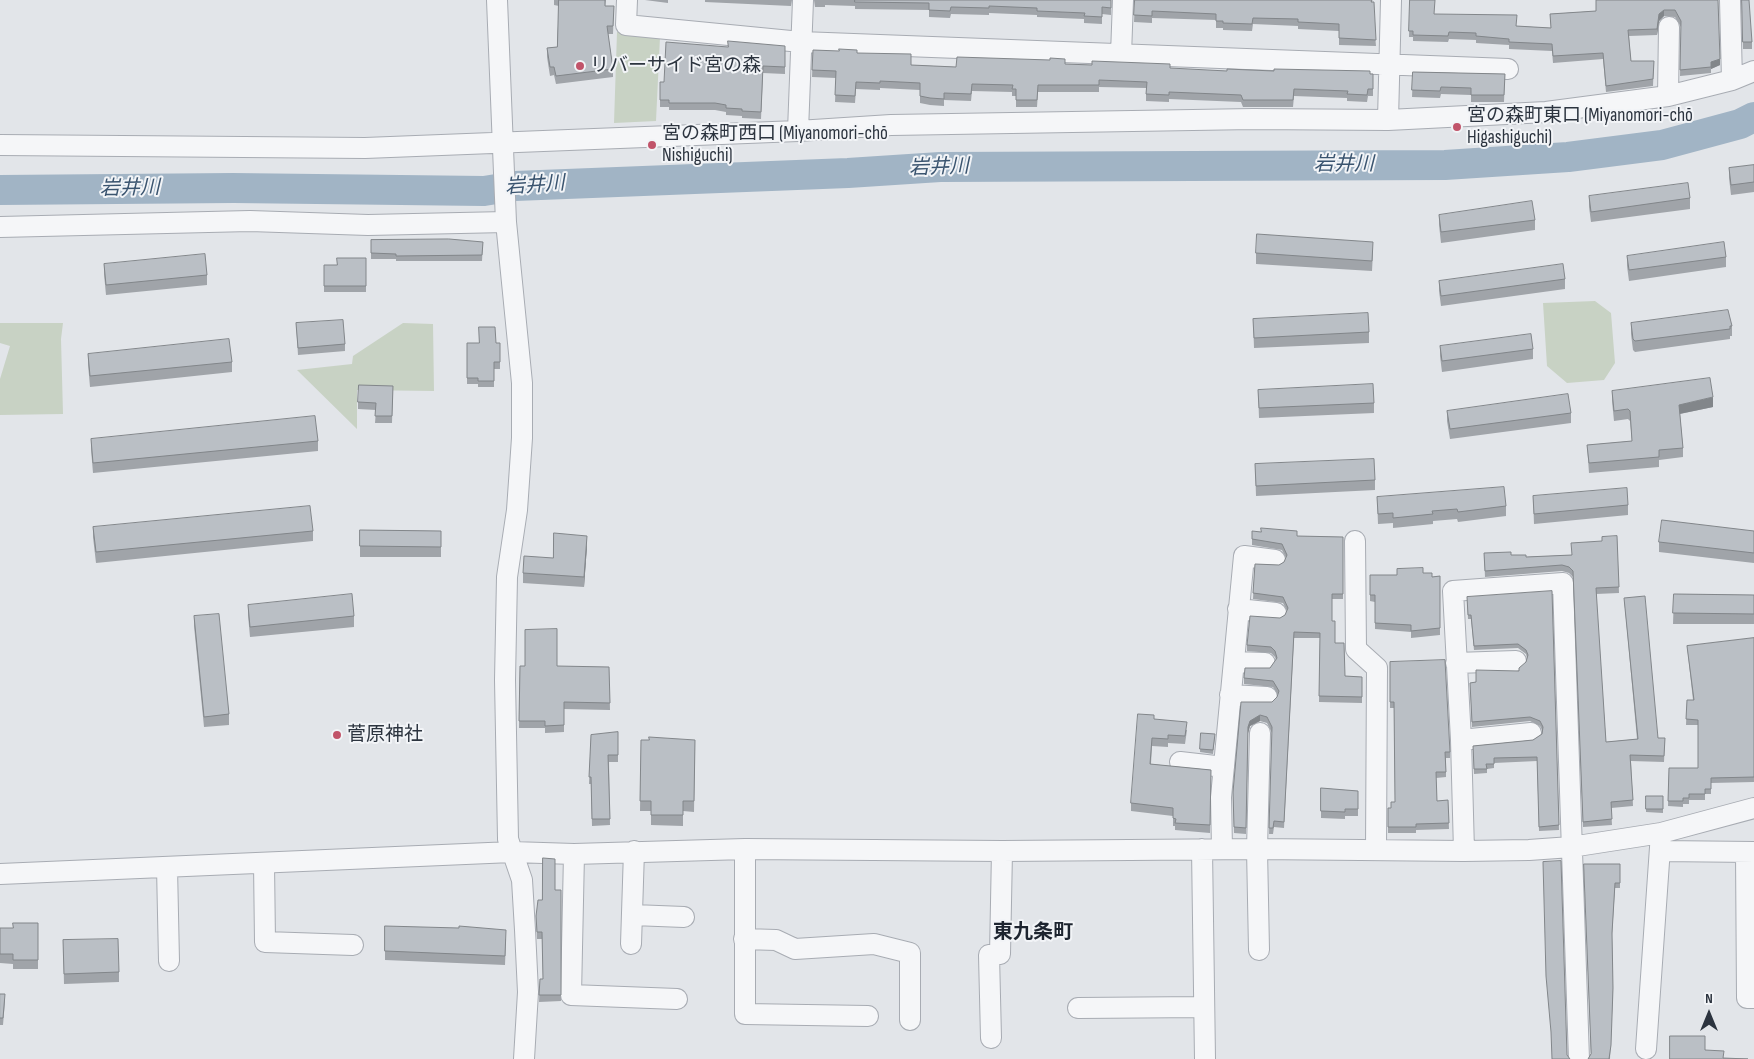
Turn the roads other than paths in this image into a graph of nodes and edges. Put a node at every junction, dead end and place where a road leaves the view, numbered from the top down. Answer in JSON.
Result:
{"nodes":[{"id":1,"x":497,"y":0,"type":"edge"},
{"id":2,"x":627,"y":0,"type":"edge"},
{"id":3,"x":803,"y":0,"type":"edge"},
{"id":4,"x":1123,"y":0,"type":"edge"},
{"id":5,"x":1390,"y":0,"type":"edge"},
{"id":6,"x":1730,"y":0,"type":"edge"},
{"id":7,"x":1669,"y":27,"type":"dead end"},
{"id":8,"x":801,"y":42,"type":"junction"},
{"id":9,"x":1121,"y":55,"type":"junction"},
{"id":10,"x":1388,"y":65,"type":"junction"},
{"id":11,"x":1508,"y":69,"type":"dead end"},
{"id":12,"x":1754,"y":71,"type":"edge"},
{"id":13,"x":1732,"y":80,"type":"junction"},
{"id":14,"x":1668,"y":96,"type":"junction"},
{"id":15,"x":1388,"y":120,"type":"junction"},
{"id":16,"x":798,"y":131,"type":"junction"},
{"id":17,"x":0,"y":145,"type":"edge"},
{"id":18,"x":503,"y":148,"type":"junction"},
{"id":19,"x":506,"y":218,"type":"junction"},
{"id":20,"x":0,"y":227,"type":"edge"},
{"id":21,"x":1355,"y":541,"type":"dead end"},
{"id":22,"x":1275,"y":560,"type":"dead end"},
{"id":23,"x":1238,"y":609,"type":"junction"},
{"id":24,"x":1276,"y":613,"type":"dead end"},
{"id":25,"x":1516,"y":661,"type":"dead end"},
{"id":26,"x":1234,"y":662,"type":"junction"},
{"id":27,"x":1456,"y":662,"type":"junction"},
{"id":28,"x":1265,"y":663,"type":"dead end"},
{"id":29,"x":1230,"y":695,"type":"junction"},
{"id":30,"x":1267,"y":697,"type":"dead end"},
{"id":31,"x":1260,"y":733,"type":"dead end"},
{"id":32,"x":1531,"y":733,"type":"dead end"},
{"id":33,"x":1461,"y":740,"type":"junction"},
{"id":34,"x":1180,"y":762,"type":"dead end"},
{"id":35,"x":1224,"y":767,"type":"junction"},
{"id":36,"x":1754,"y":808,"type":"edge"},
{"id":37,"x":1661,"y":842,"type":"junction"},
{"id":38,"x":1571,"y":847,"type":"junction"},
{"id":39,"x":745,"y":849,"type":"junction"},
{"id":40,"x":1202,"y":849,"type":"junction"},
{"id":41,"x":1222,"y":849,"type":"junction"},
{"id":42,"x":1257,"y":849,"type":"junction"},
{"id":43,"x":1376,"y":849,"type":"junction"},
{"id":44,"x":1002,"y":850,"type":"junction"},
{"id":45,"x":634,"y":851,"type":"junction"},
{"id":46,"x":1464,"y":851,"type":"junction"},
{"id":47,"x":512,"y":852,"type":"junction"},
{"id":48,"x":1750,"y":852,"type":"edge"},
{"id":49,"x":574,"y":854,"type":"junction"},
{"id":50,"x":264,"y":863,"type":"junction"},
{"id":51,"x":167,"y":867,"type":"junction"},
{"id":52,"x":0,"y":874,"type":"edge"},
{"id":53,"x":633,"y":915,"type":"junction"},
{"id":54,"x":684,"y":917,"type":"dead end"},
{"id":55,"x":744,"y":939,"type":"junction"},
{"id":56,"x":1751,"y":942,"type":"edge"},
{"id":57,"x":631,"y":944,"type":"dead end"},
{"id":58,"x":352,"y":945,"type":"dead end"},
{"id":59,"x":1259,"y":950,"type":"dead end"},
{"id":60,"x":169,"y":961,"type":"dead end"},
{"id":61,"x":1754,"y":998,"type":"edge"},
{"id":62,"x":677,"y":999,"type":"dead end"},
{"id":63,"x":1203,"y":1007,"type":"junction"},
{"id":64,"x":1078,"y":1008,"type":"dead end"},
{"id":65,"x":868,"y":1016,"type":"dead end"},
{"id":66,"x":910,"y":1020,"type":"dead end"},
{"id":67,"x":991,"y":1038,"type":"dead end"},
{"id":68,"x":1646,"y":1049,"type":"dead end"},
{"id":69,"x":524,"y":1059,"type":"edge"},
{"id":70,"x":1205,"y":1059,"type":"edge"},
{"id":71,"x":1579,"y":1059,"type":"edge"}],
"edges":[{"from":1,"to":18,"type":"street"},
{"from":2,"to":8,"type":"street"},
{"from":3,"to":8,"type":"street"},
{"from":4,"to":9,"type":"street"},
{"from":5,"to":10,"type":"street"},
{"from":6,"to":13,"type":"street"},
{"from":7,"to":14,"type":"street"},
{"from":8,"to":9,"type":"street"},
{"from":8,"to":16,"type":"street"},
{"from":9,"to":10,"type":"street"},
{"from":10,"to":11,"type":"street"},
{"from":10,"to":15,"type":"street"},
{"from":12,"to":13,"type":"street"},
{"from":13,"to":14,"type":"street"},
{"from":14,"to":15,"type":"street"},
{"from":15,"to":16,"type":"street"},
{"from":16,"to":18,"type":"street"},
{"from":17,"to":18,"type":"street"},
{"from":18,"to":19,"type":"street"},
{"from":19,"to":20,"type":"street"},
{"from":19,"to":47,"type":"street"},
{"from":21,"to":43,"type":"street"},
{"from":22,"to":23,"type":"street"},
{"from":23,"to":24,"type":"street"},
{"from":23,"to":26,"type":"street"},
{"from":25,"to":27,"type":"street"},
{"from":26,"to":28,"type":"street"},
{"from":26,"to":29,"type":"street"},
{"from":27,"to":33,"type":"street"},
{"from":27,"to":38,"type":"street"},
{"from":29,"to":30,"type":"street"},
{"from":29,"to":35,"type":"street"},
{"from":31,"to":42,"type":"street"},
{"from":32,"to":33,"type":"street"},
{"from":33,"to":46,"type":"street"},
{"from":34,"to":35,"type":"street"},
{"from":35,"to":41,"type":"street"},
{"from":36,"to":37,"type":"street"},
{"from":37,"to":38,"type":"street"},
{"from":37,"to":48,"type":"street"},
{"from":37,"to":68,"type":"street"},
{"from":38,"to":46,"type":"street"},
{"from":38,"to":71,"type":"street"},
{"from":39,"to":44,"type":"street"},
{"from":39,"to":45,"type":"street"},
{"from":39,"to":55,"type":"street"},
{"from":40,"to":41,"type":"street"},
{"from":40,"to":44,"type":"street"},
{"from":40,"to":63,"type":"street"},
{"from":41,"to":42,"type":"street"},
{"from":42,"to":43,"type":"street"},
{"from":42,"to":59,"type":"street"},
{"from":43,"to":46,"type":"street"},
{"from":44,"to":67,"type":"street"},
{"from":45,"to":49,"type":"street"},
{"from":45,"to":53,"type":"street"},
{"from":47,"to":49,"type":"street"},
{"from":47,"to":50,"type":"street"},
{"from":47,"to":69,"type":"street"},
{"from":48,"to":56,"type":"street"},
{"from":49,"to":62,"type":"street"},
{"from":50,"to":51,"type":"street"},
{"from":50,"to":58,"type":"street"},
{"from":51,"to":52,"type":"street"},
{"from":51,"to":60,"type":"street"},
{"from":53,"to":54,"type":"street"},
{"from":53,"to":57,"type":"street"},
{"from":55,"to":65,"type":"street"},
{"from":55,"to":66,"type":"street"},
{"from":56,"to":61,"type":"street"},
{"from":63,"to":64,"type":"street"},
{"from":63,"to":70,"type":"street"}]}
